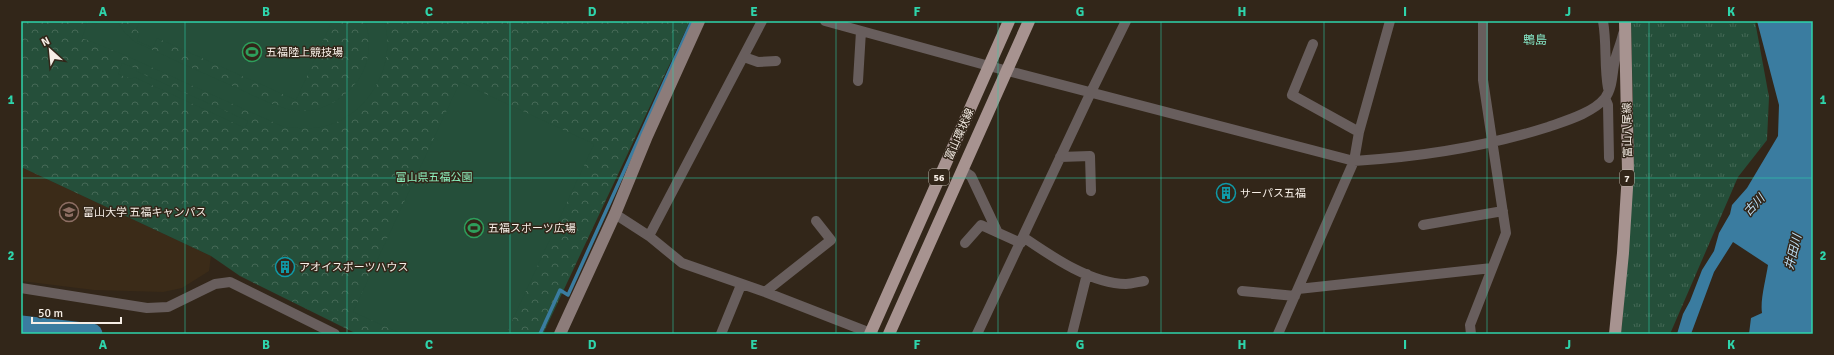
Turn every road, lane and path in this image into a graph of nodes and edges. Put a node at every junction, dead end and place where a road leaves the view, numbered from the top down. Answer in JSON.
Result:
{"nodes":[{"id":1,"x":699,"y":21,"type":"edge"},
{"id":2,"x":762,"y":21,"type":"edge"},
{"id":3,"x":825,"y":21,"type":"edge"},
{"id":4,"x":1009,"y":21,"type":"edge"},
{"id":5,"x":1028,"y":21,"type":"edge"},
{"id":6,"x":1126,"y":21,"type":"edge"},
{"id":7,"x":1390,"y":21,"type":"edge"},
{"id":8,"x":1483,"y":21,"type":"edge"},
{"id":9,"x":1603,"y":21,"type":"edge"},
{"id":10,"x":1625,"y":24,"type":"edge"},
{"id":11,"x":861,"y":32,"type":"junction"},
{"id":12,"x":1313,"y":44,"type":"dead end"},
{"id":13,"x":744,"y":57,"type":"junction"},
{"id":14,"x":776,"y":61,"type":"dead end"},
{"id":15,"x":989,"y":66,"type":"junction"},
{"id":16,"x":1007,"y":70,"type":"junction"},
{"id":17,"x":858,"y":81,"type":"dead end"},
{"id":18,"x":1091,"y":92,"type":"junction"},
{"id":19,"x":1607,"y":94,"type":"junction"},
{"id":20,"x":1359,"y":132,"type":"junction"},
{"id":21,"x":1492,"y":143,"type":"junction"},
{"id":22,"x":1060,"y":157,"type":"junction"},
{"id":23,"x":1609,"y":158,"type":"dead end"},
{"id":24,"x":1354,"y":161,"type":"junction"},
{"id":25,"x":962,"y":170,"type":"junction"},
{"id":26,"x":1091,"y":191,"type":"dead end"},
{"id":27,"x":1503,"y":212,"type":"junction"},
{"id":28,"x":615,"y":214,"type":"junction"},
{"id":29,"x":816,"y":221,"type":"dead end"},
{"id":30,"x":1423,"y":225,"type":"dead end"},
{"id":31,"x":997,"y":231,"type":"junction"},
{"id":32,"x":649,"y":236,"type":"junction"},
{"id":33,"x":1022,"y":240,"type":"junction"},
{"id":34,"x":965,"y":243,"type":"dead end"},
{"id":35,"x":1492,"y":268,"type":"junction"},
{"id":36,"x":1087,"y":274,"type":"junction"},
{"id":37,"x":1144,"y":281,"type":"dead end"},
{"id":38,"x":741,"y":284,"type":"junction"},
{"id":39,"x":21,"y":288,"type":"edge"},
{"id":40,"x":1242,"y":291,"type":"dead end"},
{"id":41,"x":765,"y":292,"type":"junction"},
{"id":42,"x":1297,"y":292,"type":"junction"},
{"id":43,"x":1616,"y":328,"type":"edge"},
{"id":44,"x":335,"y":334,"type":"edge"},
{"id":45,"x":560,"y":334,"type":"edge"},
{"id":46,"x":721,"y":334,"type":"edge"},
{"id":47,"x":871,"y":334,"type":"edge"},
{"id":48,"x":889,"y":334,"type":"edge"},
{"id":49,"x":977,"y":334,"type":"edge"},
{"id":50,"x":1072,"y":334,"type":"edge"},
{"id":51,"x":1278,"y":334,"type":"edge"},
{"id":52,"x":1471,"y":334,"type":"edge"},
{"id":53,"x":1610,"y":334,"type":"edge"}],
"edges":[{"from":1,"to":28,"type":"street"},
{"from":2,"to":13,"type":"street"},
{"from":3,"to":11,"type":"street"},
{"from":4,"to":15,"type":"main road","name":"富山環状線","number":"56"},
{"from":5,"to":16,"type":"main road","name":"富山環状線","number":"56"},
{"from":6,"to":18,"type":"street"},
{"from":7,"to":20,"type":"street"},
{"from":8,"to":21,"type":"street"},
{"from":9,"to":19,"type":"street"},
{"from":10,"to":19,"type":"street"},
{"from":10,"to":43,"type":"main road","name":"富山八尾線","number":"7"},
{"from":11,"to":15,"type":"street"},
{"from":11,"to":17,"type":"street"},
{"from":12,"to":20,"type":"street"},
{"from":13,"to":14,"type":"street"},
{"from":13,"to":32,"type":"street"},
{"from":15,"to":16,"type":"street"},
{"from":15,"to":47,"type":"main road","name":"富山環状線","number":"56"},
{"from":16,"to":18,"type":"street"},
{"from":16,"to":25,"type":"main road","name":"富山環状線","number":"56"},
{"from":18,"to":22,"type":"street"},
{"from":18,"to":24,"type":"street"},
{"from":19,"to":21,"type":"street"},
{"from":19,"to":23,"type":"street"},
{"from":20,"to":24,"type":"street"},
{"from":21,"to":24,"type":"street"},
{"from":21,"to":27,"type":"street"},
{"from":22,"to":26,"type":"street"},
{"from":22,"to":33,"type":"street"},
{"from":24,"to":42,"type":"street"},
{"from":25,"to":31,"type":"street"},
{"from":25,"to":48,"type":"main road","name":"富山環状線","number":"56"},
{"from":27,"to":30,"type":"street"},
{"from":27,"to":35,"type":"street"},
{"from":28,"to":32,"type":"street"},
{"from":28,"to":45,"type":"street"},
{"from":29,"to":41,"type":"street"},
{"from":31,"to":33,"type":"street"},
{"from":31,"to":34,"type":"street"},
{"from":32,"to":38,"type":"street"},
{"from":33,"to":36,"type":"street"},
{"from":33,"to":49,"type":"street"},
{"from":35,"to":42,"type":"street"},
{"from":35,"to":52,"type":"street"},
{"from":36,"to":37,"type":"street"},
{"from":36,"to":50,"type":"street"},
{"from":38,"to":41,"type":"street"},
{"from":38,"to":46,"type":"street"},
{"from":39,"to":44,"type":"street"},
{"from":40,"to":42,"type":"street"},
{"from":41,"to":47,"type":"street"},
{"from":42,"to":51,"type":"street"},
{"from":43,"to":53,"type":"street"}]}
